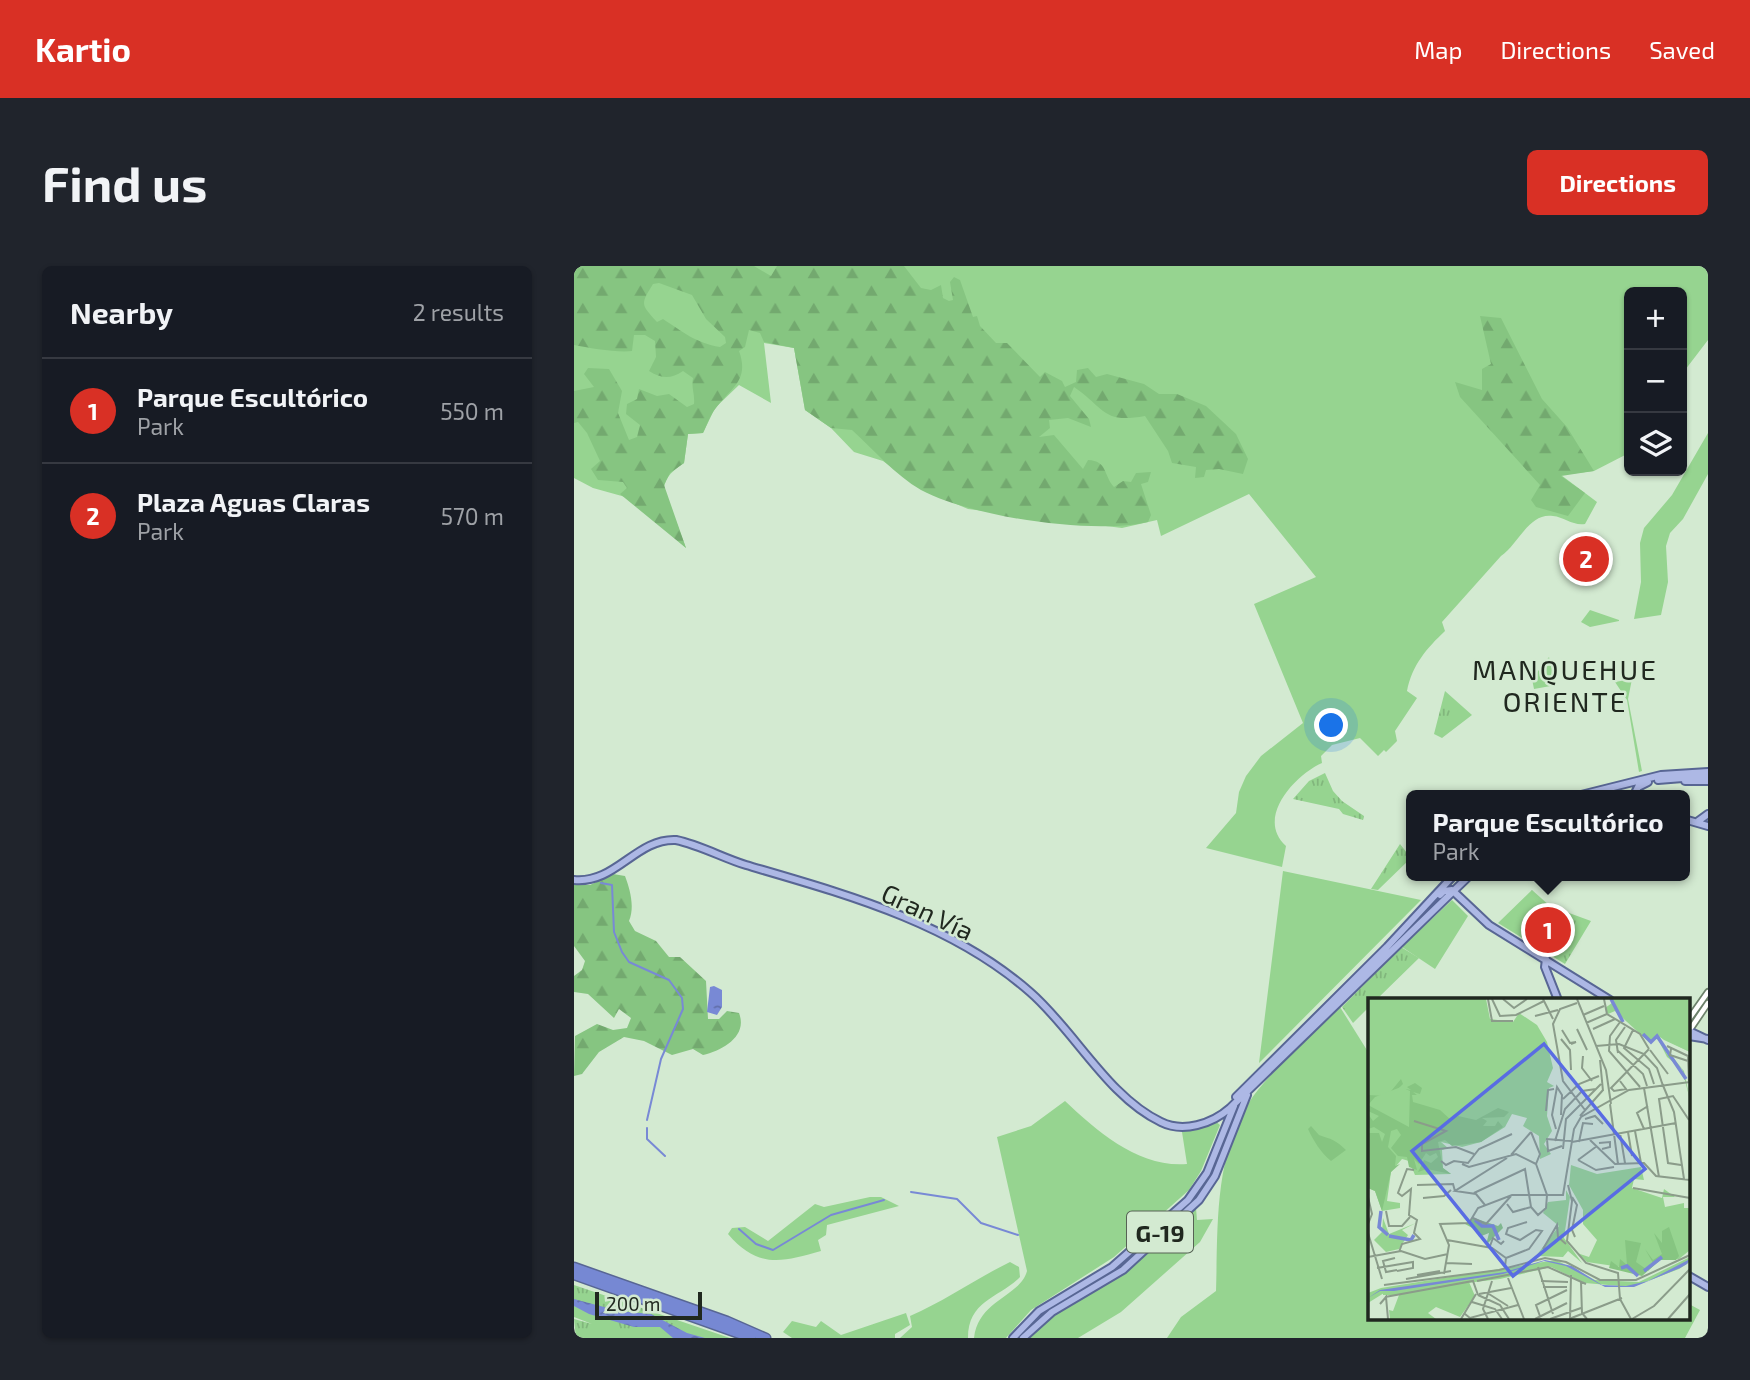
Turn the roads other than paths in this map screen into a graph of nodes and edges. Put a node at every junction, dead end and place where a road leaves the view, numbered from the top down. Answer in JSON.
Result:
{"nodes":[{"id":1,"x":1708,"y":779,"type":"edge"},
{"id":2,"x":1639,"y":781,"type":"junction"},
{"id":3,"x":1650,"y":781,"type":"junction"},
{"id":4,"x":1602,"y":790,"type":"edge"},
{"id":5,"x":1636,"y":790,"type":"edge"},
{"id":6,"x":1708,"y":814,"type":"edge"},
{"id":7,"x":1690,"y":820,"type":"edge"},
{"id":8,"x":1695,"y":822,"type":"junction"},
{"id":9,"x":1708,"y":826,"type":"edge"},
{"id":10,"x":574,"y":880,"type":"edge"},
{"id":11,"x":1449,"y":881,"type":"edge"},
{"id":12,"x":1464,"y":881,"type":"edge"},
{"id":13,"x":1453,"y":891,"type":"junction"},
{"id":14,"x":1420,"y":913,"type":"junction"},
{"id":15,"x":1547,"y":962,"type":"junction"},
{"id":16,"x":1558,"y":972,"type":"junction"},
{"id":17,"x":1550,"y":978,"type":"junction"},
{"id":18,"x":1579,"y":981,"type":"junction"},
{"id":19,"x":1708,"y":992,"type":"edge"},
{"id":20,"x":1557,"y":998,"type":"edge"},
{"id":21,"x":1607,"y":998,"type":"edge"},
{"id":22,"x":1706,"y":1005,"type":"edge"},
{"id":23,"x":1690,"y":1018,"type":"edge"},
{"id":24,"x":1690,"y":1030,"type":"edge"},
{"id":25,"x":1690,"y":1032,"type":"edge"},
{"id":26,"x":1708,"y":1039,"type":"edge"},
{"id":27,"x":1248,"y":1089,"type":"junction"},
{"id":28,"x":1235,"y":1103,"type":"junction"},
{"id":29,"x":1216,"y":1117,"type":"junction"},
{"id":30,"x":1224,"y":1127,"type":"junction"},
{"id":31,"x":1229,"y":1137,"type":"junction"},
{"id":32,"x":1217,"y":1146,"type":"junction"},
{"id":33,"x":1208,"y":1189,"type":"junction"},
{"id":34,"x":574,"y":1267,"type":"edge"},
{"id":35,"x":574,"y":1275,"type":"edge"},
{"id":36,"x":1690,"y":1277,"type":"edge"},
{"id":37,"x":1708,"y":1287,"type":"edge"},
{"id":38,"x":751,"y":1338,"type":"edge"},
{"id":39,"x":766,"y":1338,"type":"edge"},
{"id":40,"x":1013,"y":1338,"type":"edge"},
{"id":41,"x":1023,"y":1338,"type":"edge"}],
"edges":[{"from":1,"to":2,"type":"main road"},
{"from":1,"to":3,"type":"main road"},
{"from":2,"to":3,"type":"main road"},
{"from":2,"to":4,"type":"main road"},
{"from":3,"to":5,"type":"main road"},
{"from":6,"to":8,"type":"main road"},
{"from":7,"to":8,"type":"main road"},
{"from":8,"to":9,"type":"main road"},
{"from":10,"to":29,"type":"main road","name":"Gran Vía"},
{"from":11,"to":14,"type":"main road","number":"G-19"},
{"from":12,"to":13,"type":"main road","number":"G-19"},
{"from":13,"to":14,"type":"main road"},
{"from":13,"to":15,"type":"main road"},
{"from":13,"to":27,"type":"main road","number":"G-19"},
{"from":14,"to":27,"type":"main road","number":"G-19"},
{"from":15,"to":16,"type":"main road"},
{"from":15,"to":17,"type":"main road"},
{"from":15,"to":18,"type":"main road"},
{"from":16,"to":17,"type":"main road"},
{"from":16,"to":18,"type":"main road"},
{"from":17,"to":20,"type":"main road"},
{"from":18,"to":21,"type":"main road"},
{"from":19,"to":22,"type":"street"},
{"from":19,"to":23,"type":"street"},
{"from":22,"to":24,"type":"street"},
{"from":25,"to":26,"type":"main road"},
{"from":27,"to":28,"type":"main road","number":"G-19"},
{"from":27,"to":29,"type":"main road"},
{"from":27,"to":31,"type":"main road","number":"G-19"},
{"from":28,"to":29,"type":"main road","name":"Gran Vía"},
{"from":28,"to":30,"type":"main road","number":"G-19"},
{"from":29,"to":30,"type":"main road"},
{"from":30,"to":31,"type":"main road"},
{"from":30,"to":32,"type":"main road","number":"G-19"},
{"from":31,"to":33,"type":"main road","number":"G-19"},
{"from":32,"to":33,"type":"main road"},
{"from":32,"to":40,"type":"main road","number":"G-19"},
{"from":33,"to":41,"type":"main road","number":"G-19"},
{"from":34,"to":39,"type":"highway"},
{"from":35,"to":38,"type":"highway"},
{"from":36,"to":37,"type":"main road"}]}
